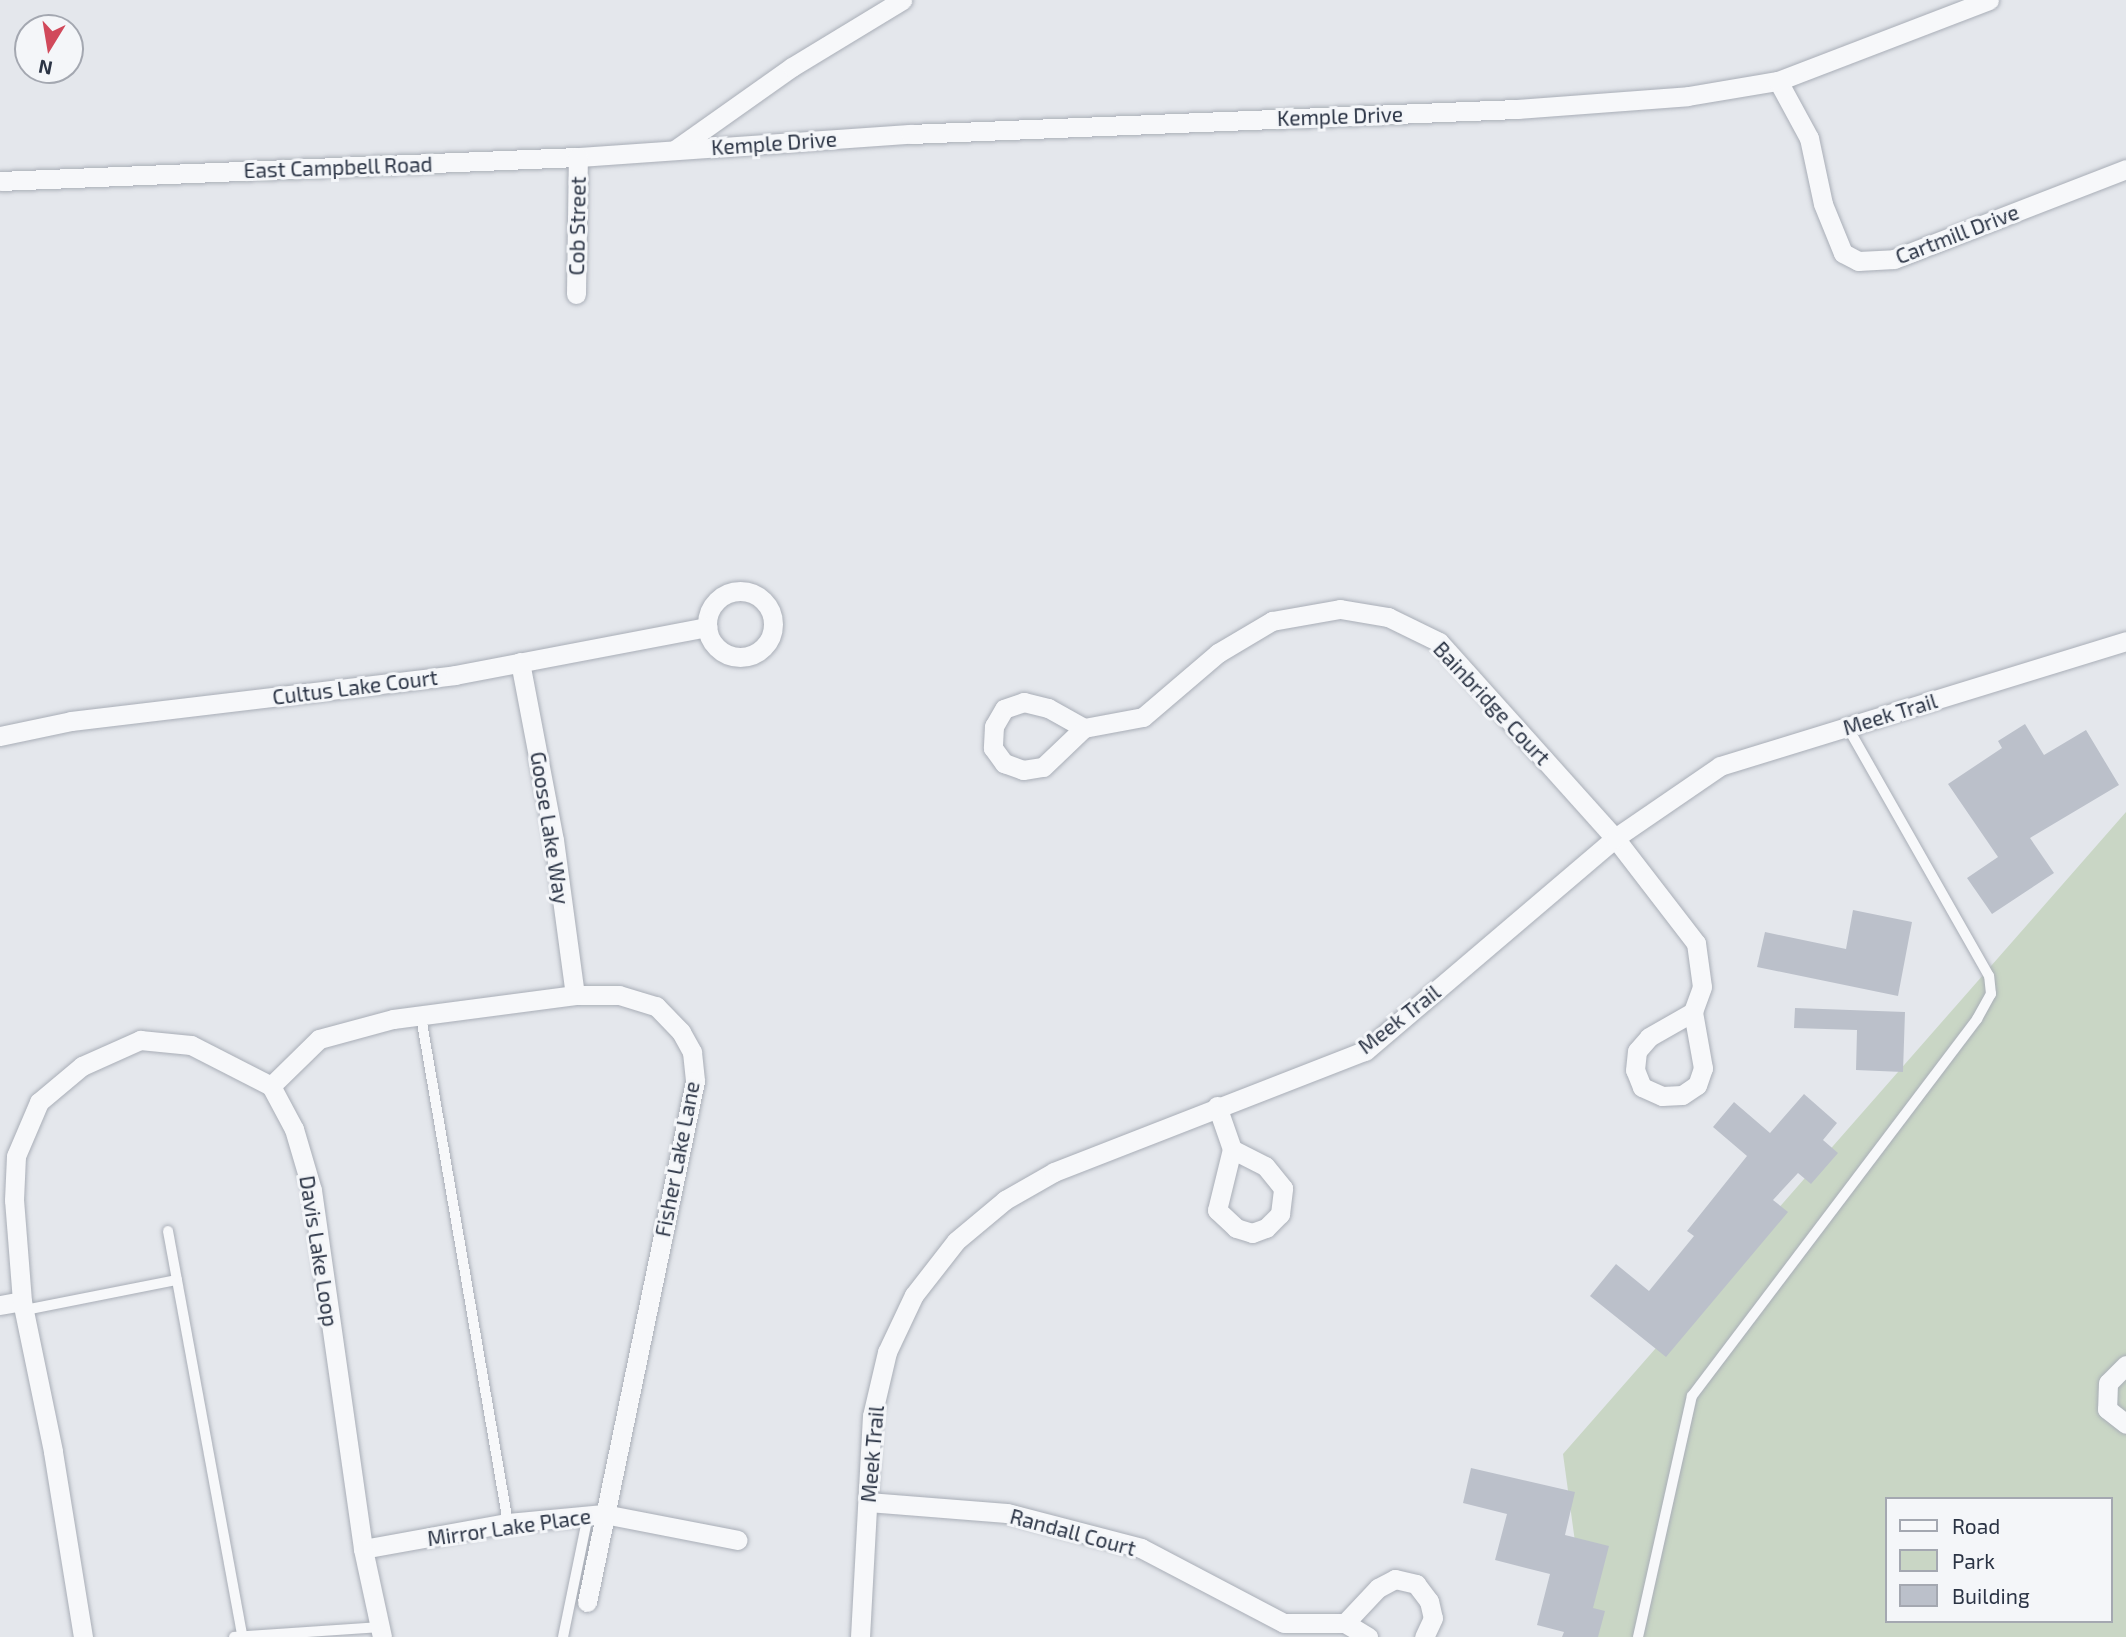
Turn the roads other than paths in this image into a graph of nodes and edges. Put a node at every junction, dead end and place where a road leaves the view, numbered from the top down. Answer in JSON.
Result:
{"nodes":[{"id":1,"x":902,"y":0,"type":"edge"},
{"id":2,"x":1989,"y":0,"type":"edge"},
{"id":3,"x":1779,"y":81,"type":"junction"},
{"id":4,"x":675,"y":150,"type":"junction"},
{"id":5,"x":578,"y":157,"type":"junction"},
{"id":6,"x":2126,"y":169,"type":"edge"},
{"id":7,"x":0,"y":181,"type":"edge"},
{"id":8,"x":576,"y":294,"type":"dead end"},
{"id":9,"x":707,"y":627,"type":"dead end"},
{"id":10,"x":2126,"y":641,"type":"edge"},
{"id":11,"x":520,"y":662,"type":"junction"},
{"id":12,"x":1084,"y":728,"type":"junction"},
{"id":13,"x":1848,"y":728,"type":"junction"},
{"id":14,"x":0,"y":736,"type":"edge"},
{"id":15,"x":1615,"y":838,"type":"junction"},
{"id":16,"x":575,"y":995,"type":"junction"},
{"id":17,"x":1693,"y":1012,"type":"dead end"},
{"id":18,"x":421,"y":1017,"type":"junction"},
{"id":19,"x":271,"y":1086,"type":"junction"},
{"id":20,"x":1217,"y":1106,"type":"junction"},
{"id":21,"x":1232,"y":1149,"type":"dead end"},
{"id":22,"x":8,"y":1154,"type":"edge"},
{"id":23,"x":168,"y":1231,"type":"dead end"},
{"id":24,"x":177,"y":1280,"type":"junction"},
{"id":25,"x":0,"y":1305,"type":"edge"},
{"id":26,"x":23,"y":1306,"type":"junction"},
{"id":27,"x":2126,"y":1365,"type":"edge"},
{"id":28,"x":2126,"y":1424,"type":"edge"},
{"id":29,"x":868,"y":1502,"type":"junction"},
{"id":30,"x":596,"y":1515,"type":"junction"},
{"id":31,"x":508,"y":1523,"type":"junction"},
{"id":32,"x":738,"y":1540,"type":"dead end"},
{"id":33,"x":363,"y":1549,"type":"junction"},
{"id":34,"x":587,"y":1602,"type":"dead end"},
{"id":35,"x":1345,"y":1623,"type":"junction"},
{"id":36,"x":381,"y":1632,"type":"edge"},
{"id":37,"x":242,"y":1636,"type":"edge"},
{"id":38,"x":83,"y":1637,"type":"edge"},
{"id":39,"x":234,"y":1637,"type":"edge"},
{"id":40,"x":563,"y":1637,"type":"edge"},
{"id":41,"x":860,"y":1637,"type":"edge"},
{"id":42,"x":1368,"y":1637,"type":"edge"},
{"id":43,"x":1424,"y":1637,"type":"edge"},
{"id":44,"x":1639,"y":1637,"type":"edge"}],
"edges":[{"from":1,"to":4,"type":"street"},
{"from":2,"to":3,"type":"street","name":"Kemple Drive"},
{"from":3,"to":4,"type":"street","name":"Kemple Drive"},
{"from":3,"to":6,"type":"street","name":"Cartmill Drive"},
{"from":4,"to":5,"type":"street","name":"East Campbell Road"},
{"from":5,"to":7,"type":"street","name":"East Campbell Road"},
{"from":5,"to":8,"type":"street","name":"Cob Street"},
{"from":9,"to":11,"type":"street","name":"Cultus Lake Court"},
{"from":10,"to":13,"type":"street","name":"Meek Trail"},
{"from":11,"to":14,"type":"street","name":"Cultus Lake Court"},
{"from":11,"to":16,"type":"street","name":"Goose Lake Way"},
{"from":12,"to":12,"type":"street"},
{"from":12,"to":15,"type":"street","name":"Bainbridge Court"},
{"from":13,"to":15,"type":"street","name":"Meek Trail"},
{"from":13,"to":44,"type":"lane"},
{"from":15,"to":17,"type":"street","name":"Bainbridge Court"},
{"from":15,"to":20,"type":"street","name":"Meek Trail"},
{"from":16,"to":18,"type":"street","name":"Fisher Lake Lane"},
{"from":16,"to":30,"type":"street","name":"Fisher Lake Lane"},
{"from":18,"to":19,"type":"street","name":"Fisher Lake Lane"},
{"from":18,"to":31,"type":"lane"},
{"from":19,"to":22,"type":"street"},
{"from":19,"to":33,"type":"street","name":"Davis Lake Loop"},
{"from":20,"to":21,"type":"street"},
{"from":20,"to":29,"type":"street","name":"Meek Trail"},
{"from":22,"to":26,"type":"street"},
{"from":23,"to":24,"type":"lane"},
{"from":24,"to":26,"type":"lane"},
{"from":24,"to":37,"type":"lane"},
{"from":25,"to":26,"type":"street"},
{"from":26,"to":38,"type":"street"},
{"from":27,"to":28,"type":"street"},
{"from":29,"to":35,"type":"street","name":"Randall Court"},
{"from":29,"to":41,"type":"street","name":"Meek Trail"},
{"from":30,"to":31,"type":"street","name":"Mirror Lake Place"},
{"from":30,"to":32,"type":"street","name":"Mirror Lake Place"},
{"from":30,"to":34,"type":"street","name":"Fisher Lake Lane"},
{"from":30,"to":40,"type":"lane","name":"Fisher Lake Lane"},
{"from":31,"to":33,"type":"street","name":"Mirror Lake Place"},
{"from":33,"to":36,"type":"street","name":"Davis Lake Loop"},
{"from":35,"to":42,"type":"street"},
{"from":35,"to":43,"type":"street"},
{"from":36,"to":37,"type":"lane"},
{"from":37,"to":39,"type":"lane"}]}
